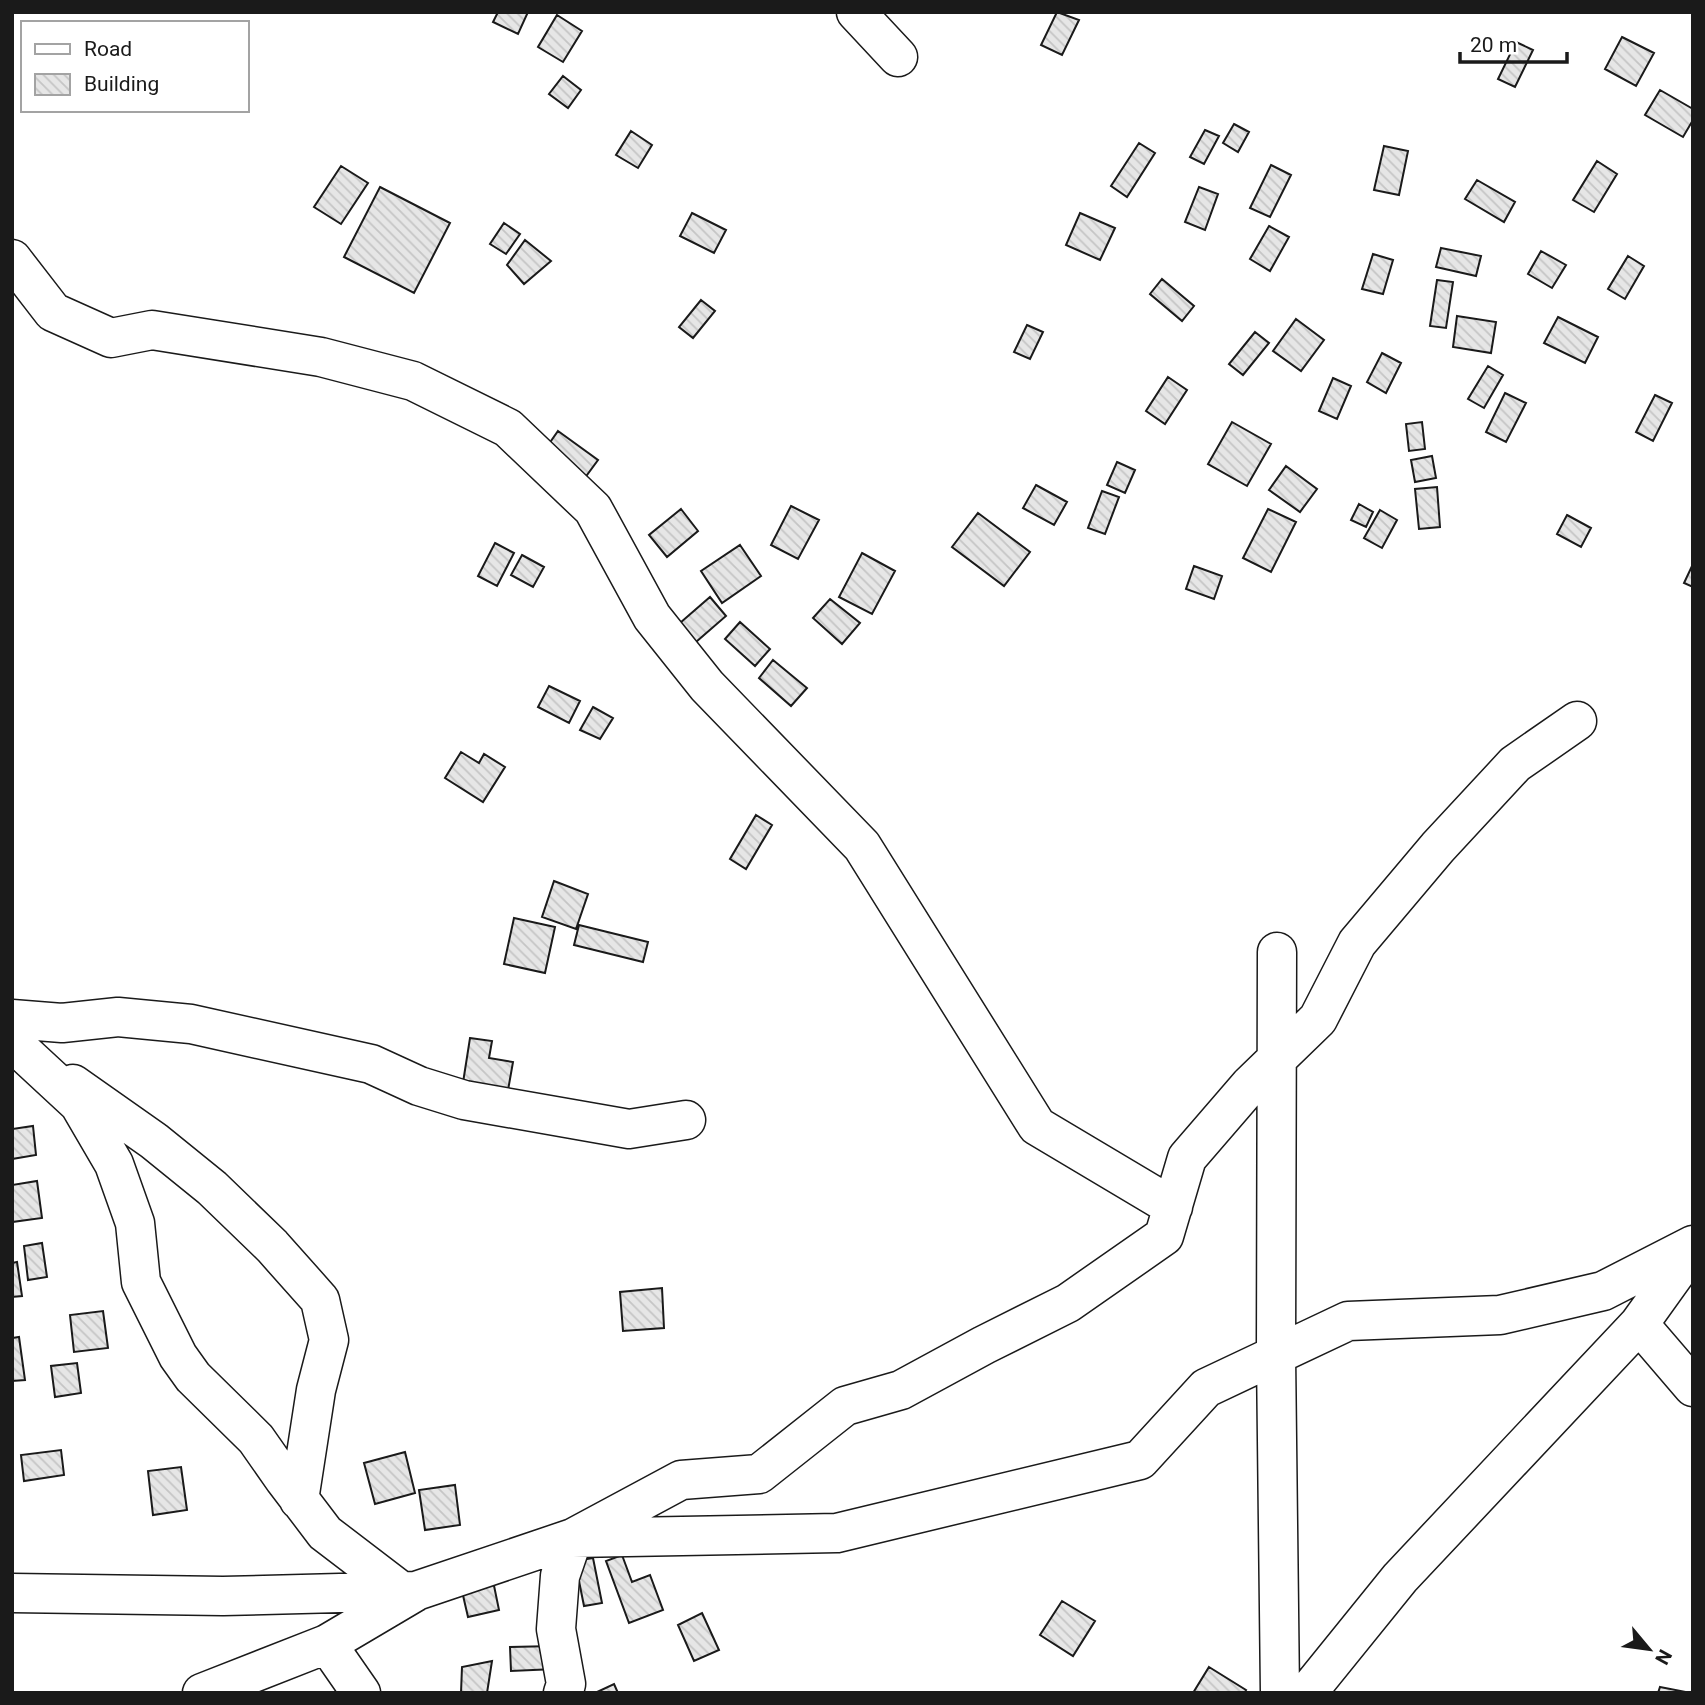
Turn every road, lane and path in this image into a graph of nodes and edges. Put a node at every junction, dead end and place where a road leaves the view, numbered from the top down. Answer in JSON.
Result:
{"nodes":[{"id":1,"x":856,"y":12,"type":"edge"},
{"id":2,"x":898,"y":57,"type":"dead end"},
{"id":3,"x":12,"y":259,"type":"edge"},
{"id":4,"x":1577,"y":721,"type":"dead end"},
{"id":5,"x":1277,"y":952,"type":"dead end"},
{"id":6,"x":12,"y":1019,"type":"edge"},
{"id":7,"x":22,"y":1050,"type":"edge"},
{"id":8,"x":1277,"y":1059,"type":"junction"},
{"id":9,"x":686,"y":1120,"type":"dead end"},
{"id":10,"x":1172,"y":1207,"type":"junction"},
{"id":11,"x":1693,"y":1247,"type":"edge"},
{"id":12,"x":1639,"y":1324,"type":"junction"},
{"id":13,"x":1276,"y":1355,"type":"junction"},
{"id":14,"x":1693,"y":1387,"type":"edge"},
{"id":15,"x":299,"y":1500,"type":"junction"},
{"id":16,"x":573,"y":1538,"type":"junction"},
{"id":17,"x":409,"y":1591,"type":"junction"},
{"id":18,"x":12,"y":1593,"type":"edge"},
{"id":19,"x":327,"y":1644,"type":"junction"},
{"id":20,"x":255,"y":1681,"type":"edge"},
{"id":21,"x":202,"y":1693,"type":"edge"},
{"id":22,"x":361,"y":1693,"type":"edge"},
{"id":23,"x":563,"y":1693,"type":"edge"},
{"id":24,"x":1280,"y":1693,"type":"edge"},
{"id":25,"x":1307,"y":1693,"type":"edge"}],
"edges":[{"from":1,"to":2,"type":"street"},
{"from":3,"to":10,"type":"street"},
{"from":4,"to":8,"type":"street"},
{"from":5,"to":8,"type":"street"},
{"from":6,"to":9,"type":"street"},
{"from":7,"to":15,"type":"street"},
{"from":7,"to":15,"type":"street"},
{"from":8,"to":10,"type":"street"},
{"from":8,"to":13,"type":"street"},
{"from":10,"to":16,"type":"street"},
{"from":11,"to":12,"type":"street"},
{"from":11,"to":13,"type":"street"},
{"from":12,"to":14,"type":"street"},
{"from":12,"to":25,"type":"street"},
{"from":13,"to":16,"type":"street"},
{"from":13,"to":24,"type":"street"},
{"from":15,"to":17,"type":"street"},
{"from":16,"to":17,"type":"street"},
{"from":16,"to":23,"type":"street"},
{"from":17,"to":18,"type":"street"},
{"from":17,"to":19,"type":"street"},
{"from":19,"to":20,"type":"street"},
{"from":19,"to":22,"type":"street"},
{"from":20,"to":21,"type":"street"}]}
